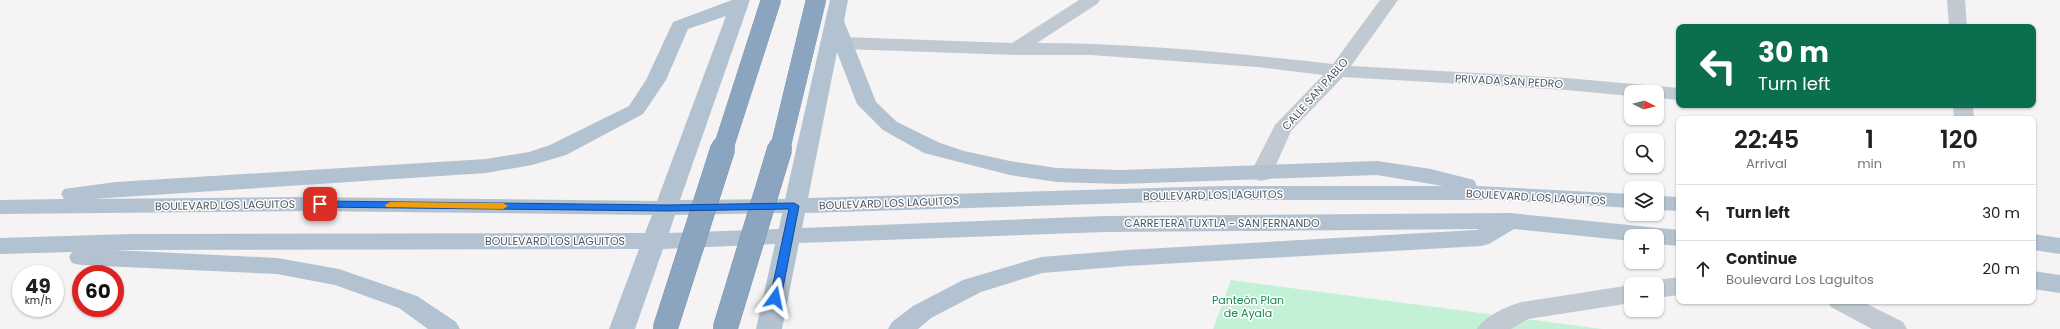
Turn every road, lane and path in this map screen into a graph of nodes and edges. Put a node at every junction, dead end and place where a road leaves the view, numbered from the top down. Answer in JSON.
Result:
{"nodes":[{"id":1,"x":771,"y":0,"type":"edge"},
{"id":2,"x":816,"y":0,"type":"edge"},
{"id":3,"x":1090,"y":0,"type":"edge"},
{"id":4,"x":1389,"y":0,"type":"edge"},
{"id":5,"x":1956,"y":0,"type":"edge"},
{"id":6,"x":740,"y":3,"type":"edge"},
{"id":7,"x":836,"y":10,"type":"edge"},
{"id":8,"x":1958,"y":24,"type":"edge"},
{"id":9,"x":843,"y":43,"type":"junction"},
{"id":10,"x":1016,"y":49,"type":"junction"},
{"id":11,"x":1338,"y":71,"type":"junction"},
{"id":12,"x":1676,"y":94,"type":"edge"},
{"id":13,"x":1261,"y":174,"type":"junction"},
{"id":14,"x":1500,"y":193,"type":"junction"},
{"id":15,"x":1624,"y":201,"type":"edge"},
{"id":16,"x":1664,"y":203,"type":"edge"},
{"id":17,"x":1676,"y":204,"type":"edge"},
{"id":18,"x":794,"y":206,"type":"junction"},
{"id":19,"x":8,"y":207,"type":"edge"},
{"id":20,"x":667,"y":208,"type":"junction"},
{"id":21,"x":1510,"y":221,"type":"junction"},
{"id":22,"x":1624,"y":233,"type":"edge"},
{"id":23,"x":788,"y":236,"type":"junction"},
{"id":24,"x":1664,"y":237,"type":"edge"},
{"id":25,"x":1676,"y":238,"type":"edge"},
{"id":26,"x":654,"y":241,"type":"junction"},
{"id":27,"x":2036,"y":242,"type":"edge"},
{"id":28,"x":0,"y":246,"type":"edge"},
{"id":29,"x":2060,"y":246,"type":"edge"},
{"id":30,"x":0,"y":252,"type":"edge"},
{"id":31,"x":2036,"y":280,"type":"edge"},
{"id":32,"x":2060,"y":284,"type":"edge"},
{"id":33,"x":1676,"y":286,"type":"edge"},
{"id":34,"x":1664,"y":288,"type":"edge"},
{"id":35,"x":1624,"y":295,"type":"edge"},
{"id":36,"x":1846,"y":304,"type":"edge"},
{"id":37,"x":447,"y":329,"type":"edge"},
{"id":38,"x":622,"y":329,"type":"edge"},
{"id":39,"x":666,"y":329,"type":"edge"},
{"id":40,"x":725,"y":329,"type":"edge"},
{"id":41,"x":769,"y":329,"type":"edge"},
{"id":42,"x":901,"y":329,"type":"edge"},
{"id":43,"x":1490,"y":329,"type":"edge"},
{"id":44,"x":1894,"y":329,"type":"edge"}],
"edges":[{"from":1,"to":39,"type":"highway","bridge":true},
{"from":2,"to":40,"type":"highway","bridge":true},
{"from":3,"to":10,"type":"street"},
{"from":4,"to":11,"type":"street","name":"CALLE SAN PABLO"},
{"from":5,"to":8,"type":"street"},
{"from":6,"to":19,"type":"main road"},
{"from":6,"to":20,"type":"main road"},
{"from":7,"to":9,"type":"main road"},
{"from":7,"to":18,"type":"main road"},
{"from":9,"to":10,"type":"street","name":"PRIVADA SAN PEDRO"},
{"from":9,"to":13,"type":"main road"},
{"from":10,"to":11,"type":"street","name":"PRIVADA SAN PEDRO"},
{"from":11,"to":12,"type":"street","name":"PRIVADA SAN PEDRO"},
{"from":11,"to":13,"type":"street","name":"CALLE SAN PABLO"},
{"from":13,"to":14,"type":"main road"},
{"from":14,"to":15,"type":"main road","name":"BOULEVARD LOS LAGUITOS"},
{"from":14,"to":18,"type":"main road","name":"BOULEVARD LOS LAGUITOS"},
{"from":16,"to":17,"type":"main road"},
{"from":18,"to":20,"type":"main road","name":"BOULEVARD LOS LAGUITOS"},
{"from":18,"to":23,"type":"main road"},
{"from":19,"to":20,"type":"main road","name":"BOULEVARD LOS LAGUITOS"},
{"from":20,"to":26,"type":"main road"},
{"from":21,"to":22,"type":"main road","name":"CARRETERA TUXTLA - SAN FERNANDO"},
{"from":21,"to":23,"type":"main road","name":"CARRETERA TUXTLA - SAN FERNANDO"},
{"from":21,"to":42,"type":"main road"},
{"from":23,"to":26,"type":"main road","name":"CARRETERA TUXTLA - SAN FERNANDO"},
{"from":23,"to":41,"type":"main road"},
{"from":24,"to":25,"type":"main road","name":"CARRETERA TUXTLA - SAN FERNANDO"},
{"from":26,"to":28,"type":"main road","name":"BOULEVARD LOS LAGUITOS"},
{"from":26,"to":38,"type":"main road"},
{"from":27,"to":29,"type":"main road"},
{"from":30,"to":37,"type":"main road"},
{"from":31,"to":32,"type":"main road"},
{"from":33,"to":34,"type":"street"},
{"from":35,"to":43,"type":"street"},
{"from":36,"to":44,"type":"street"}]}
